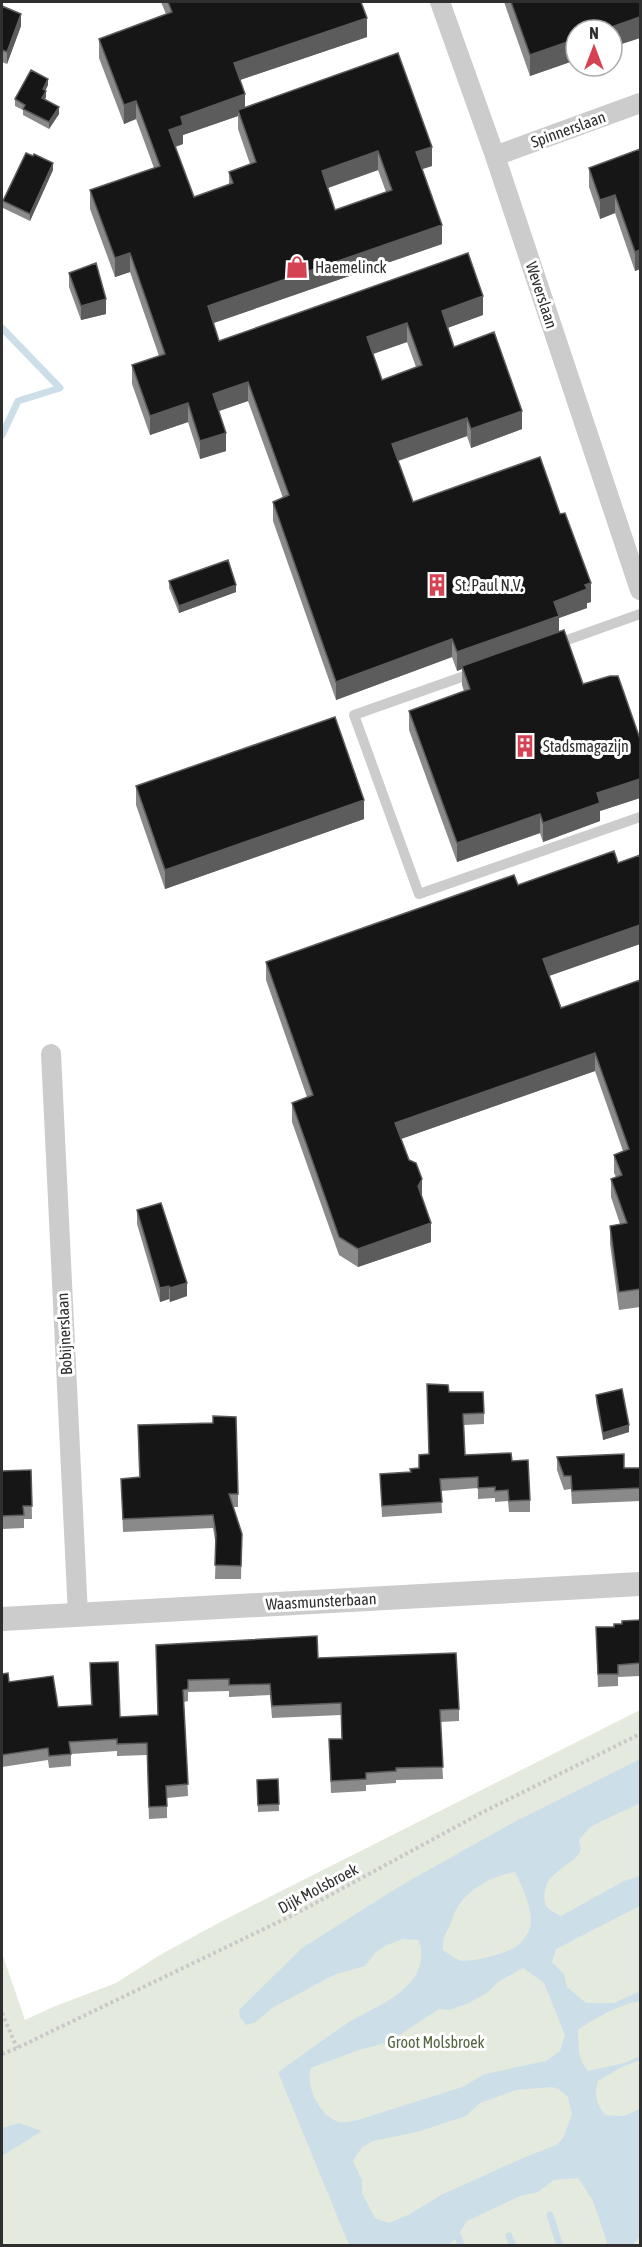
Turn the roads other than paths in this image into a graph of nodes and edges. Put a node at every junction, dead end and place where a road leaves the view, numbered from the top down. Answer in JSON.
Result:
{"nodes":[{"id":1,"x":440,"y":2,"type":"edge"},
{"id":2,"x":640,"y":103,"type":"edge"},
{"id":3,"x":495,"y":156,"type":"junction"},
{"id":4,"x":640,"y":590,"type":"edge"},
{"id":5,"x":640,"y":614,"type":"edge"},
{"id":6,"x":542,"y":649,"type":"edge"},
{"id":7,"x":486,"y":668,"type":"edge"},
{"id":8,"x":640,"y":817,"type":"edge"},
{"id":9,"x":51,"y":1054,"type":"dead end"},
{"id":10,"x":640,"y":1584,"type":"edge"},
{"id":11,"x":78,"y":1615,"type":"junction"},
{"id":12,"x":2,"y":1619,"type":"edge"}],
"edges":[{"from":1,"to":3,"type":"street","name":"Weverslaan"},
{"from":2,"to":3,"type":"street","name":"Spinnerslaan"},
{"from":3,"to":4,"type":"street","name":"Weverslaan"},
{"from":5,"to":6,"type":"lane"},
{"from":7,"to":8,"type":"lane"},
{"from":9,"to":11,"type":"street","name":"Bobijnerslaan"},
{"from":10,"to":11,"type":"street","name":"Waasmunsterbaan"},
{"from":11,"to":12,"type":"street","name":"Waasmunsterbaan"}]}
